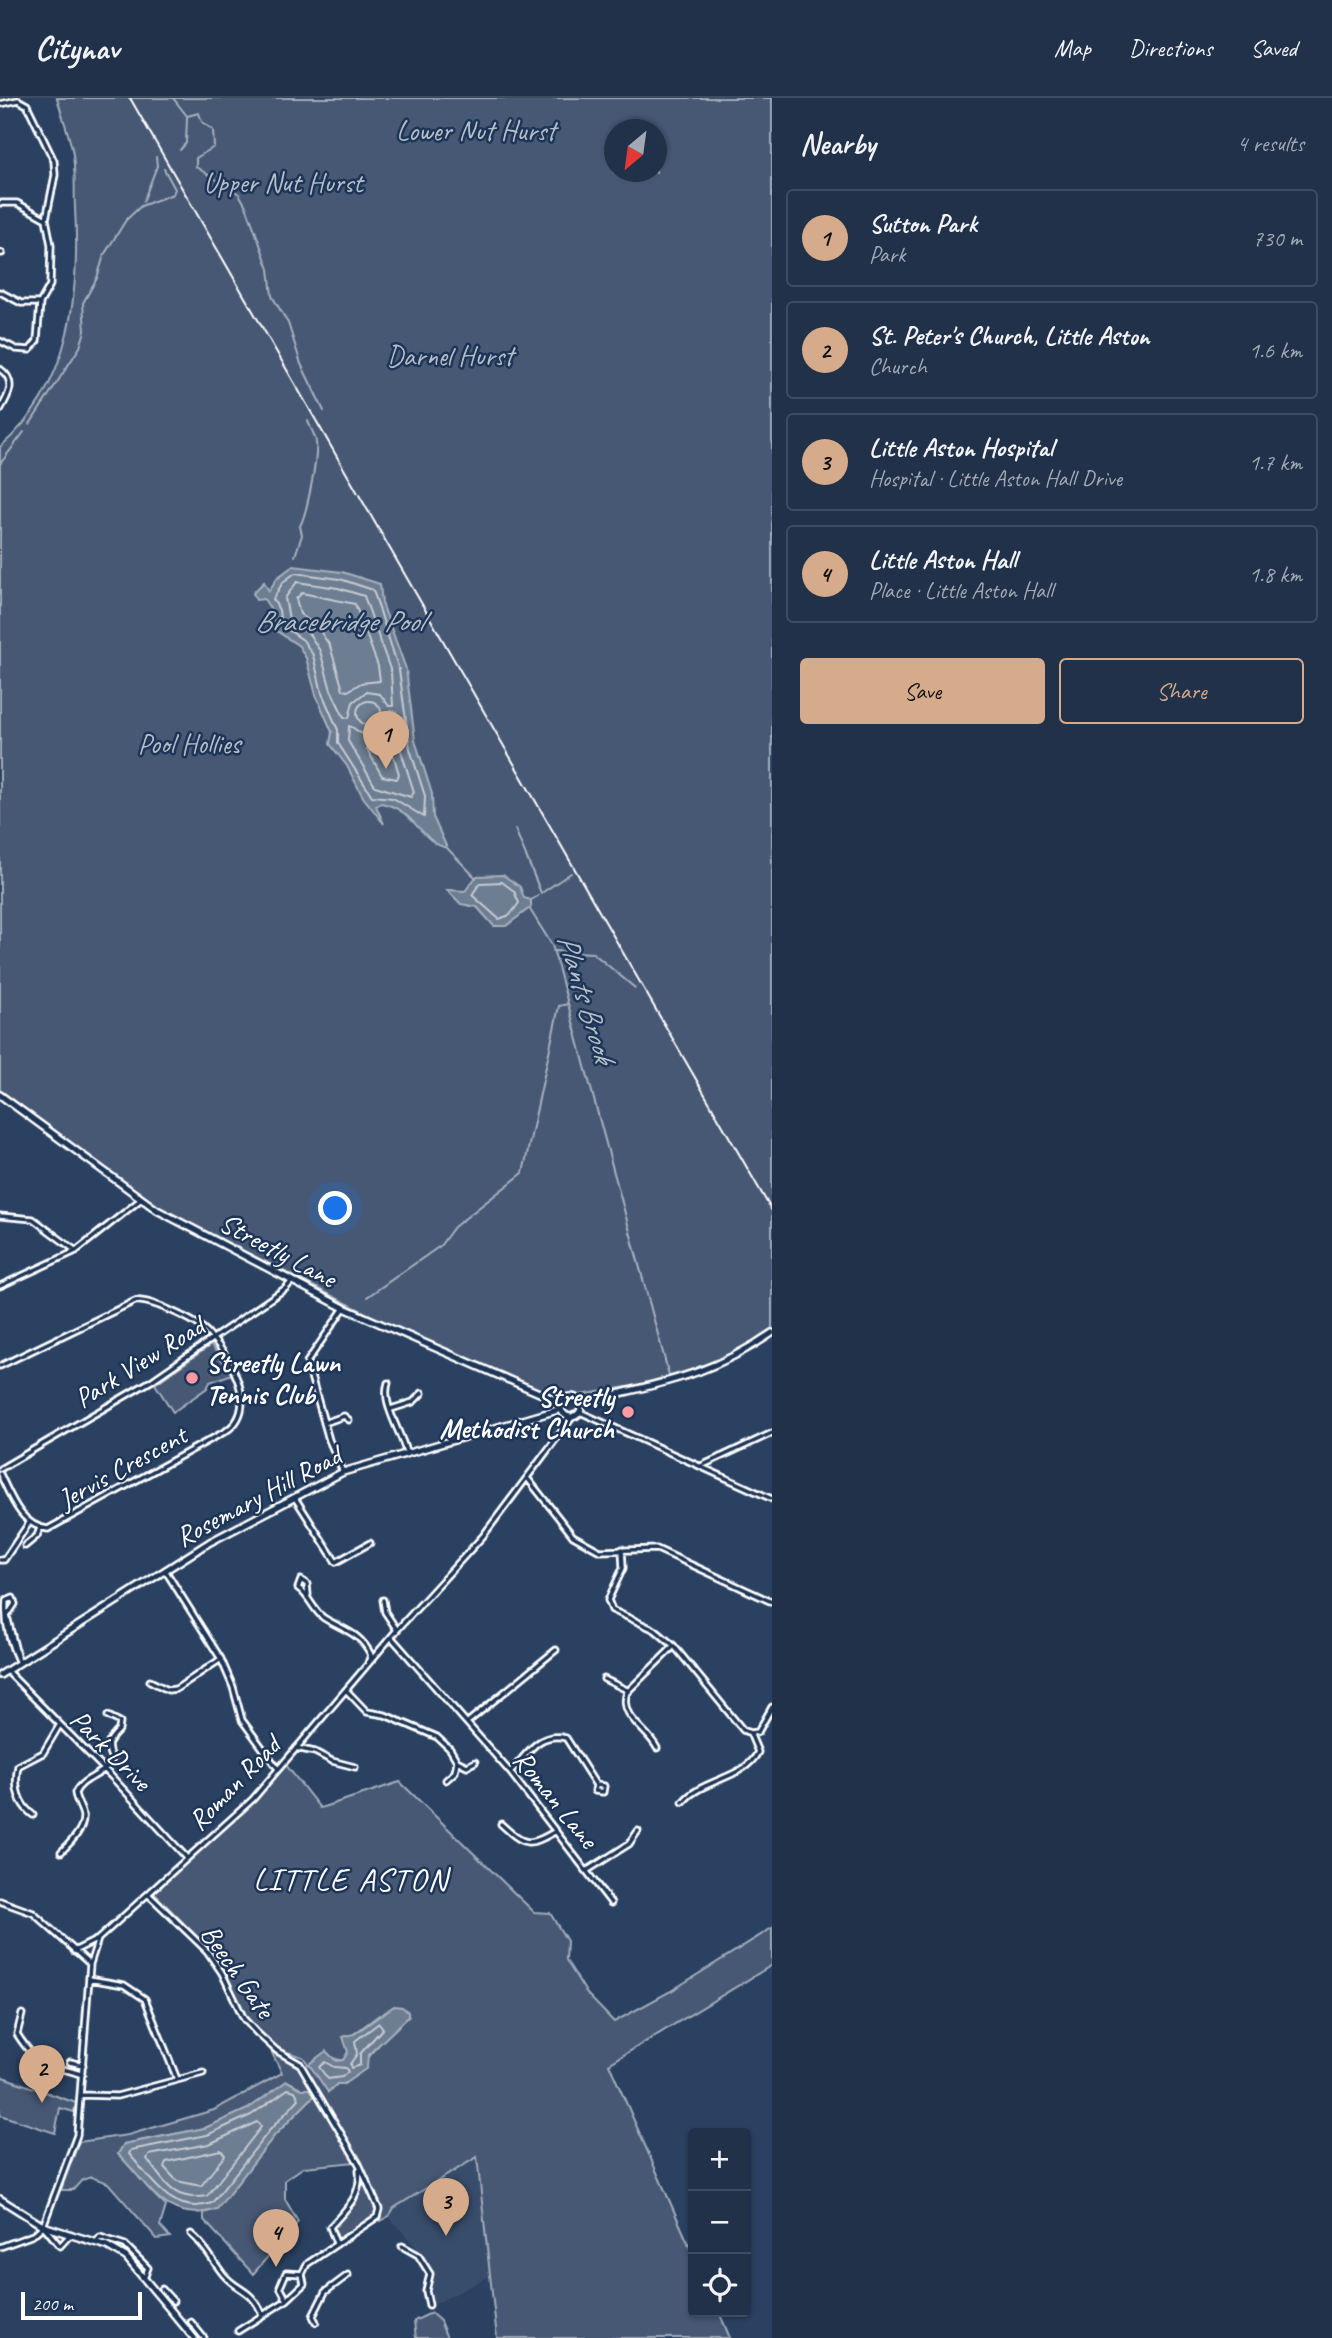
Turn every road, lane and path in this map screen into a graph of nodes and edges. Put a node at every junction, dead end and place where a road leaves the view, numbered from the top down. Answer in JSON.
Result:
{"nodes":[{"id":1,"x":0,"y":104,"type":"edge"},
{"id":2,"x":0,"y":203,"type":"edge"},
{"id":3,"x":46,"y":219,"type":"junction"},
{"id":4,"x":0,"y":292,"type":"edge"},
{"id":5,"x":40,"y":303,"type":"junction"},
{"id":6,"x":0,"y":341,"type":"edge"},
{"id":7,"x":0,"y":369,"type":"edge"},
{"id":8,"x":0,"y":410,"type":"edge"},
{"id":9,"x":0,"y":1094,"type":"edge"},
{"id":10,"x":140,"y":1200,"type":"junction"},
{"id":11,"x":0,"y":1216,"type":"edge"},
{"id":12,"x":76,"y":1251,"type":"junction"},
{"id":13,"x":292,"y":1281,"type":"junction"},
{"id":14,"x":0,"y":1286,"type":"edge"},
{"id":15,"x":344,"y":1308,"type":"junction"},
{"id":16,"x":772,"y":1333,"type":"edge"},
{"id":17,"x":213,"y":1339,"type":"junction"},
{"id":18,"x":0,"y":1366,"type":"edge"},
{"id":19,"x":385,"y":1386,"type":"dead end"},
{"id":20,"x":422,"y":1393,"type":"dead end"},
{"id":21,"x":412,"y":1395,"type":"dead end"},
{"id":22,"x":417,"y":1399,"type":"junction"},
{"id":23,"x":560,"y":1402,"type":"junction"},
{"id":24,"x":581,"y":1403,"type":"junction"},
{"id":25,"x":391,"y":1409,"type":"junction"},
{"id":26,"x":561,"y":1409,"type":"junction"},
{"id":27,"x":578,"y":1414,"type":"junction"},
{"id":28,"x":349,"y":1420,"type":"dead end"},
{"id":29,"x":324,"y":1423,"type":"junction"},
{"id":30,"x":772,"y":1433,"type":"edge"},
{"id":31,"x":406,"y":1452,"type":"junction"},
{"id":32,"x":701,"y":1466,"type":"junction"},
{"id":33,"x":0,"y":1469,"type":"edge"},
{"id":34,"x":343,"y":1472,"type":"junction"},
{"id":35,"x":0,"y":1474,"type":"edge"},
{"id":36,"x":528,"y":1479,"type":"junction"},
{"id":37,"x":294,"y":1496,"type":"junction"},
{"id":38,"x":772,"y":1499,"type":"edge"},
{"id":39,"x":29,"y":1523,"type":"junction"},
{"id":40,"x":40,"y":1528,"type":"junction"},
{"id":41,"x":370,"y":1543,"type":"dead end"},
{"id":42,"x":25,"y":1546,"type":"dead end"},
{"id":43,"x":622,"y":1549,"type":"junction"},
{"id":44,"x":3,"y":1562,"type":"edge"},
{"id":45,"x":165,"y":1570,"type":"junction"},
{"id":46,"x":308,"y":1595,"type":"dead end"},
{"id":47,"x":383,"y":1600,"type":"dead end"},
{"id":48,"x":772,"y":1602,"type":"edge"},
{"id":49,"x":9,"y":1610,"type":"dead end"},
{"id":50,"x":397,"y":1630,"type":"junction"},
{"id":51,"x":392,"y":1637,"type":"junction"},
{"id":52,"x":674,"y":1646,"type":"junction"},
{"id":53,"x":556,"y":1650,"type":"dead end"},
{"id":54,"x":221,"y":1660,"type":"junction"},
{"id":55,"x":19,"y":1663,"type":"junction"},
{"id":56,"x":366,"y":1668,"type":"junction"},
{"id":57,"x":6,"y":1671,"type":"junction"},
{"id":58,"x":0,"y":1675,"type":"edge"},
{"id":59,"x":604,"y":1679,"type":"dead end"},
{"id":60,"x":149,"y":1681,"type":"dead end"},
{"id":61,"x":346,"y":1690,"type":"junction"},
{"id":62,"x":629,"y":1691,"type":"junction"},
{"id":63,"x":772,"y":1707,"type":"edge"},
{"id":64,"x":108,"y":1716,"type":"dead end"},
{"id":65,"x":469,"y":1721,"type":"junction"},
{"id":66,"x":59,"y":1726,"type":"junction"},
{"id":67,"x":750,"y":1733,"type":"junction"},
{"id":68,"x":296,"y":1748,"type":"junction"},
{"id":69,"x":657,"y":1748,"type":"dead end"},
{"id":70,"x":457,"y":1761,"type":"junction"},
{"id":71,"x":475,"y":1762,"type":"dead end"},
{"id":72,"x":278,"y":1769,"type":"junction"},
{"id":73,"x":107,"y":1771,"type":"junction"},
{"id":74,"x":348,"y":1772,"type":"dead end"},
{"id":75,"x":510,"y":1772,"type":"junction"},
{"id":76,"x":446,"y":1780,"type":"dead end"},
{"id":77,"x":596,"y":1785,"type":"dead end"},
{"id":78,"x":683,"y":1802,"type":"dead end"},
{"id":79,"x":33,"y":1815,"type":"dead end"},
{"id":80,"x":501,"y":1824,"type":"dead end"},
{"id":81,"x":556,"y":1831,"type":"junction"},
{"id":82,"x":638,"y":1832,"type":"dead end"},
{"id":83,"x":61,"y":1852,"type":"dead end"},
{"id":84,"x":187,"y":1858,"type":"junction"},
{"id":85,"x":588,"y":1870,"type":"junction"},
{"id":86,"x":149,"y":1894,"type":"junction"},
{"id":87,"x":0,"y":1901,"type":"edge"},
{"id":88,"x":611,"y":1903,"type":"dead end"},
{"id":89,"x":98,"y":1939,"type":"junction"},
{"id":90,"x":74,"y":1951,"type":"junction"},
{"id":91,"x":90,"y":1964,"type":"junction"},
{"id":92,"x":89,"y":1979,"type":"junction"},
{"id":93,"x":22,"y":2014,"type":"dead end"},
{"id":94,"x":70,"y":2062,"type":"dead end"},
{"id":95,"x":83,"y":2065,"type":"junction"},
{"id":96,"x":203,"y":2073,"type":"dead end"},
{"id":97,"x":82,"y":2075,"type":"junction"},
{"id":98,"x":177,"y":2080,"type":"junction"},
{"id":99,"x":80,"y":2095,"type":"junction"},
{"id":100,"x":359,"y":2164,"type":"junction"},
{"id":101,"x":0,"y":2199,"type":"edge"},
{"id":102,"x":43,"y":2227,"type":"junction"},
{"id":103,"x":71,"y":2234,"type":"junction"},
{"id":104,"x":191,"y":2234,"type":"dead end"},
{"id":105,"x":96,"y":2242,"type":"junction"},
{"id":106,"x":336,"y":2243,"type":"junction"},
{"id":107,"x":402,"y":2246,"type":"dead end"},
{"id":108,"x":0,"y":2247,"type":"edge"},
{"id":109,"x":302,"y":2274,"type":"junction"},
{"id":110,"x":348,"y":2275,"type":"dead end"},
{"id":111,"x":145,"y":2276,"type":"junction"},
{"id":112,"x":163,"y":2292,"type":"junction"},
{"id":113,"x":287,"y":2300,"type":"junction"},
{"id":114,"x":173,"y":2301,"type":"dead end"},
{"id":115,"x":429,"y":2305,"type":"dead end"},
{"id":116,"x":262,"y":2314,"type":"junction"},
{"id":117,"x":191,"y":2322,"type":"dead end"},
{"id":118,"x":316,"y":2322,"type":"dead end"},
{"id":119,"x":238,"y":2331,"type":"dead end"},
{"id":120,"x":194,"y":2338,"type":"edge"},
{"id":121,"x":203,"y":2338,"type":"edge"}],
"edges":[{"from":1,"to":3,"type":"street"},
{"from":2,"to":3,"type":"street"},
{"from":3,"to":5,"type":"street"},
{"from":4,"to":5,"type":"street"},
{"from":5,"to":6,"type":"street"},
{"from":7,"to":8,"type":"street"},
{"from":9,"to":10,"type":"main road","name":"Streetly Lane"},
{"from":10,"to":12,"type":"street"},
{"from":10,"to":13,"type":"main road","name":"Streetly Lane"},
{"from":11,"to":12,"type":"street"},
{"from":12,"to":14,"type":"street"},
{"from":13,"to":15,"type":"main road","name":"Streetly Lane"},
{"from":13,"to":17,"type":"street","name":"Park View Road"},
{"from":15,"to":23,"type":"main road","name":"Streetly Lane"},
{"from":15,"to":29,"type":"street"},
{"from":16,"to":24,"type":"main road"},
{"from":17,"to":18,"type":"street"},
{"from":17,"to":33,"type":"street","name":"Park View Road"},
{"from":17,"to":40,"type":"street","name":"Jervis Crescent"},
{"from":19,"to":25,"type":"street"},
{"from":20,"to":22,"type":"street"},
{"from":21,"to":22,"type":"street"},
{"from":22,"to":25,"type":"street"},
{"from":23,"to":24,"type":"main road"},
{"from":23,"to":26,"type":"main road"},
{"from":24,"to":27,"type":"main road"},
{"from":25,"to":31,"type":"street"},
{"from":26,"to":27,"type":"main road"},
{"from":26,"to":31,"type":"main road","name":"Rosemary Hill Road"},
{"from":27,"to":32,"type":"street"},
{"from":27,"to":36,"type":"street","name":"Roman Road"},
{"from":28,"to":29,"type":"street"},
{"from":29,"to":34,"type":"street"},
{"from":30,"to":32,"type":"street"},
{"from":31,"to":34,"type":"main road","name":"Rosemary Hill Road"},
{"from":32,"to":38,"type":"street"},
{"from":34,"to":37,"type":"main road","name":"Rosemary Hill Road"},
{"from":35,"to":39,"type":"street","name":"Jervis Crescent"},
{"from":36,"to":43,"type":"street"},
{"from":36,"to":50,"type":"street","name":"Roman Road"},
{"from":37,"to":41,"type":"street"},
{"from":37,"to":45,"type":"main road","name":"Rosemary Hill Road"},
{"from":39,"to":40,"type":"street","name":"Jervis Crescent"},
{"from":39,"to":44,"type":"street"},
{"from":40,"to":42,"type":"street"},
{"from":43,"to":48,"type":"street"},
{"from":43,"to":52,"type":"street"},
{"from":45,"to":54,"type":"street"},
{"from":45,"to":55,"type":"main road","name":"Rosemary Hill Road"},
{"from":46,"to":56,"type":"street"},
{"from":47,"to":50,"type":"street"},
{"from":49,"to":55,"type":"street"},
{"from":50,"to":51,"type":"street","name":"Roman Road"},
{"from":51,"to":56,"type":"street","name":"Roman Road"},
{"from":51,"to":65,"type":"street","name":"Roman Lane"},
{"from":52,"to":62,"type":"street"},
{"from":52,"to":67,"type":"street"},
{"from":53,"to":65,"type":"street"},
{"from":54,"to":60,"type":"street"},
{"from":54,"to":72,"type":"street"},
{"from":55,"to":57,"type":"main road","name":"Rosemary Hill Road"},
{"from":56,"to":61,"type":"street","name":"Roman Road"},
{"from":57,"to":58,"type":"main road","name":"Rosemary Hill Road"},
{"from":57,"to":66,"type":"street","name":"Park Drive"},
{"from":59,"to":62,"type":"street"},
{"from":61,"to":68,"type":"street","name":"Roman Road"},
{"from":61,"to":70,"type":"street"},
{"from":62,"to":69,"type":"street"},
{"from":63,"to":67,"type":"street"},
{"from":64,"to":73,"type":"street"},
{"from":65,"to":75,"type":"street","name":"Roman Lane"},
{"from":66,"to":73,"type":"street","name":"Park Drive"},
{"from":66,"to":79,"type":"street"},
{"from":67,"to":78,"type":"street"},
{"from":68,"to":72,"type":"street","name":"Roman Road"},
{"from":68,"to":74,"type":"street"},
{"from":70,"to":71,"type":"street"},
{"from":70,"to":76,"type":"street"},
{"from":72,"to":84,"type":"street","name":"Roman Road"},
{"from":73,"to":83,"type":"street"},
{"from":73,"to":84,"type":"street","name":"Park Drive"},
{"from":75,"to":77,"type":"street"},
{"from":75,"to":81,"type":"street","name":"Roman Lane"},
{"from":80,"to":81,"type":"street"},
{"from":81,"to":85,"type":"street","name":"Roman Lane"},
{"from":82,"to":85,"type":"street"},
{"from":84,"to":86,"type":"street","name":"Roman Road"},
{"from":85,"to":88,"type":"street","name":"Roman Lane"},
{"from":86,"to":89,"type":"street","name":"Roman Road"},
{"from":86,"to":100,"type":"street","name":"Beech Gate"},
{"from":87,"to":90,"type":"street"},
{"from":89,"to":90,"type":"street","name":"Roman Road"},
{"from":89,"to":91,"type":"street"},
{"from":90,"to":91,"type":"street"},
{"from":91,"to":92,"type":"street"},
{"from":92,"to":95,"type":"street"},
{"from":92,"to":98,"type":"street"},
{"from":93,"to":97,"type":"street"},
{"from":94,"to":95,"type":"street"},
{"from":95,"to":97,"type":"street"},
{"from":96,"to":98,"type":"street"},
{"from":97,"to":99,"type":"street"},
{"from":98,"to":99,"type":"street"},
{"from":99,"to":102,"type":"street"},
{"from":100,"to":106,"type":"street"},
{"from":100,"to":106,"type":"street"},
{"from":101,"to":102,"type":"main road"},
{"from":102,"to":103,"type":"main road"},
{"from":102,"to":103,"type":"street"},
{"from":102,"to":108,"type":"street"},
{"from":103,"to":105,"type":"main road"},
{"from":104,"to":116,"type":"street"},
{"from":105,"to":111,"type":"main road"},
{"from":105,"to":111,"type":"street"},
{"from":106,"to":109,"type":"street"},
{"from":107,"to":115,"type":"street"},
{"from":109,"to":113,"type":"street"},
{"from":109,"to":113,"type":"street"},
{"from":110,"to":118,"type":"street"},
{"from":111,"to":112,"type":"main road"},
{"from":112,"to":114,"type":"street"},
{"from":112,"to":120,"type":"main road"},
{"from":113,"to":116,"type":"street"},
{"from":116,"to":119,"type":"street"},
{"from":117,"to":121,"type":"street"}]}
